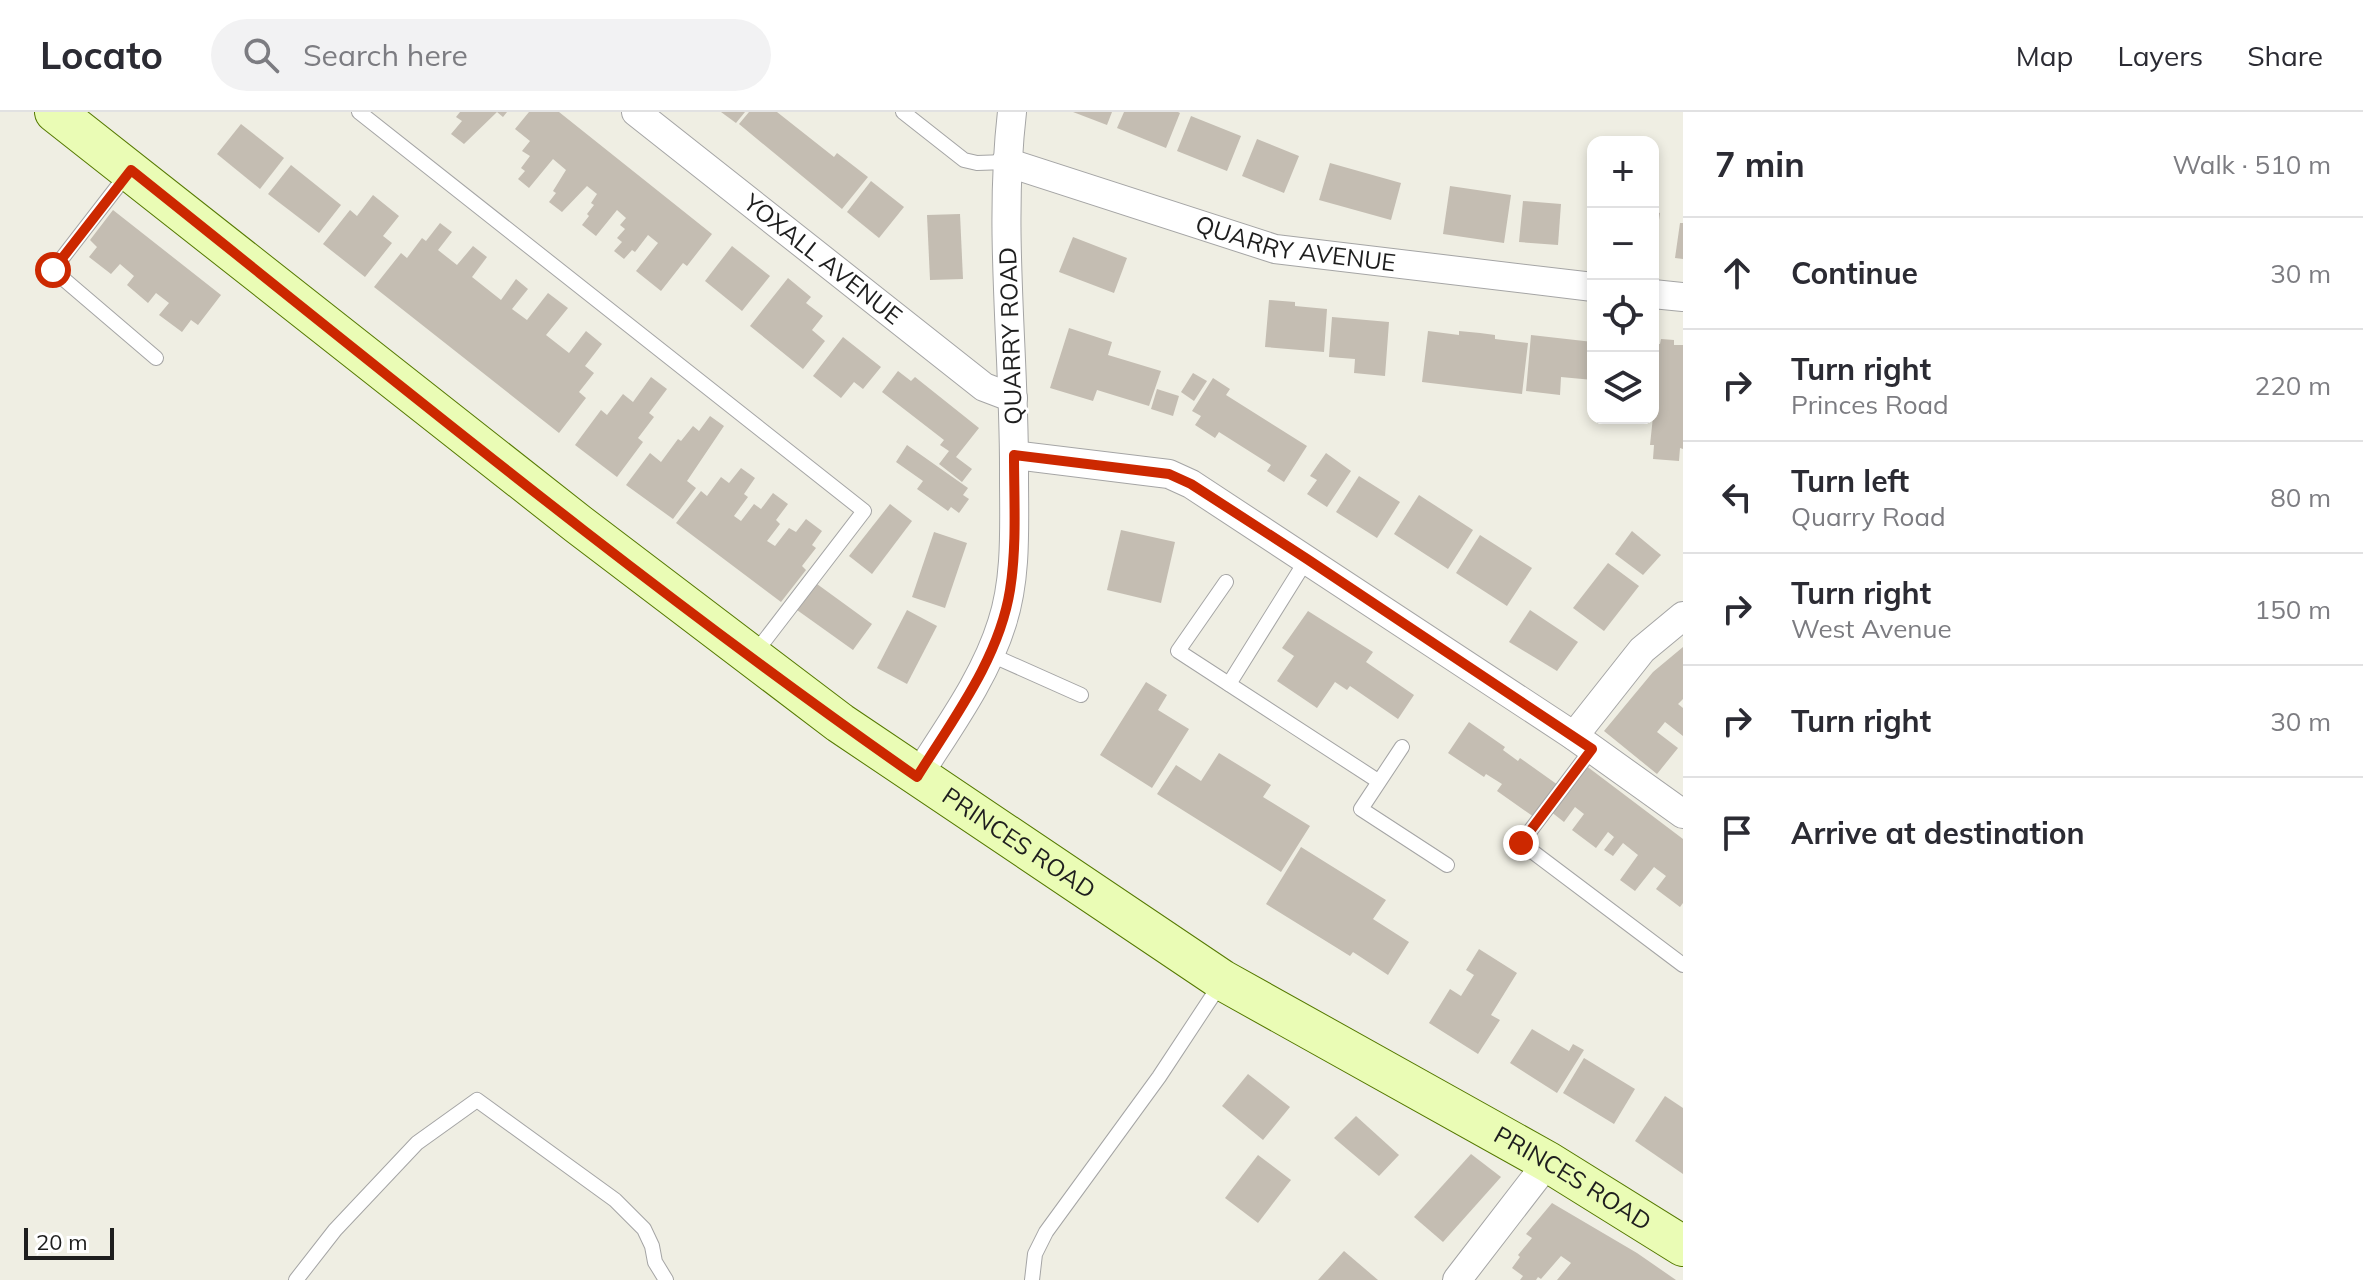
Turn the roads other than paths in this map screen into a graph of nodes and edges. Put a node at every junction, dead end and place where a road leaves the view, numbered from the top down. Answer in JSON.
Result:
{"nodes":[{"id":1,"x":55,"y":112,"type":"edge"},
{"id":2,"x":359,"y":112,"type":"edge"},
{"id":3,"x":636,"y":112,"type":"edge"},
{"id":4,"x":903,"y":112,"type":"edge"},
{"id":5,"x":1012,"y":112,"type":"edge"},
{"id":6,"x":1006,"y":162,"type":"junction"},
{"id":7,"x":131,"y":170,"type":"junction"},
{"id":8,"x":1587,"y":286,"type":"edge"},
{"id":9,"x":1659,"y":295,"type":"edge"},
{"id":10,"x":1683,"y":297,"type":"edge"},
{"id":11,"x":156,"y":358,"type":"dead end"},
{"id":12,"x":1013,"y":398,"type":"junction"},
{"id":13,"x":1014,"y":455,"type":"junction"},
{"id":14,"x":1307,"y":559,"type":"junction"},
{"id":15,"x":1226,"y":582,"type":"dead end"},
{"id":16,"x":1683,"y":616,"type":"edge"},
{"id":17,"x":989,"y":654,"type":"junction"},
{"id":18,"x":752,"y":656,"type":"junction"},
{"id":19,"x":1229,"y":684,"type":"junction"},
{"id":20,"x":1081,"y":695,"type":"dead end"},
{"id":21,"x":1583,"y":743,"type":"junction"},
{"id":22,"x":1402,"y":747,"type":"dead end"},
{"id":23,"x":917,"y":777,"type":"junction"},
{"id":24,"x":1378,"y":781,"type":"junction"},
{"id":25,"x":1680,"y":805,"type":"edge"},
{"id":26,"x":1447,"y":865,"type":"dead end"},
{"id":27,"x":1683,"y":965,"type":"edge"},
{"id":28,"x":1222,"y":980,"type":"junction"},
{"id":29,"x":1548,"y":1162,"type":"junction"},
{"id":30,"x":1681,"y":1243,"type":"edge"},
{"id":31,"x":296,"y":1280,"type":"edge"},
{"id":32,"x":666,"y":1280,"type":"edge"},
{"id":33,"x":1032,"y":1280,"type":"edge"},
{"id":34,"x":1457,"y":1280,"type":"edge"}],
"edges":[{"from":1,"to":7,"type":"street","name":"PRINCES ROAD"},
{"from":2,"to":18,"type":"lane"},
{"from":3,"to":12,"type":"street","name":"YOXALL AVENUE"},
{"from":4,"to":6,"type":"lane"},
{"from":5,"to":6,"type":"street","name":"QUARRY ROAD"},
{"from":6,"to":8,"type":"street","name":"QUARRY AVENUE"},
{"from":6,"to":12,"type":"street","name":"QUARRY ROAD"},
{"from":7,"to":11,"type":"lane"},
{"from":7,"to":18,"type":"street","name":"PRINCES ROAD"},
{"from":9,"to":10,"type":"street"},
{"from":12,"to":13,"type":"street","name":"QUARRY ROAD"},
{"from":13,"to":14,"type":"street"},
{"from":13,"to":17,"type":"street","name":"QUARRY ROAD"},
{"from":14,"to":19,"type":"lane"},
{"from":14,"to":21,"type":"street"},
{"from":15,"to":19,"type":"lane"},
{"from":16,"to":21,"type":"street"},
{"from":17,"to":20,"type":"lane"},
{"from":17,"to":23,"type":"street","name":"QUARRY ROAD"},
{"from":18,"to":23,"type":"street","name":"PRINCES ROAD"},
{"from":19,"to":24,"type":"lane"},
{"from":21,"to":25,"type":"street"},
{"from":21,"to":27,"type":"lane"},
{"from":22,"to":24,"type":"lane"},
{"from":23,"to":28,"type":"street","name":"PRINCES ROAD"},
{"from":24,"to":26,"type":"lane"},
{"from":28,"to":29,"type":"street","name":"PRINCES ROAD"},
{"from":28,"to":33,"type":"lane"},
{"from":29,"to":30,"type":"street","name":"PRINCES ROAD"},
{"from":29,"to":34,"type":"street"},
{"from":31,"to":32,"type":"lane"}]}
